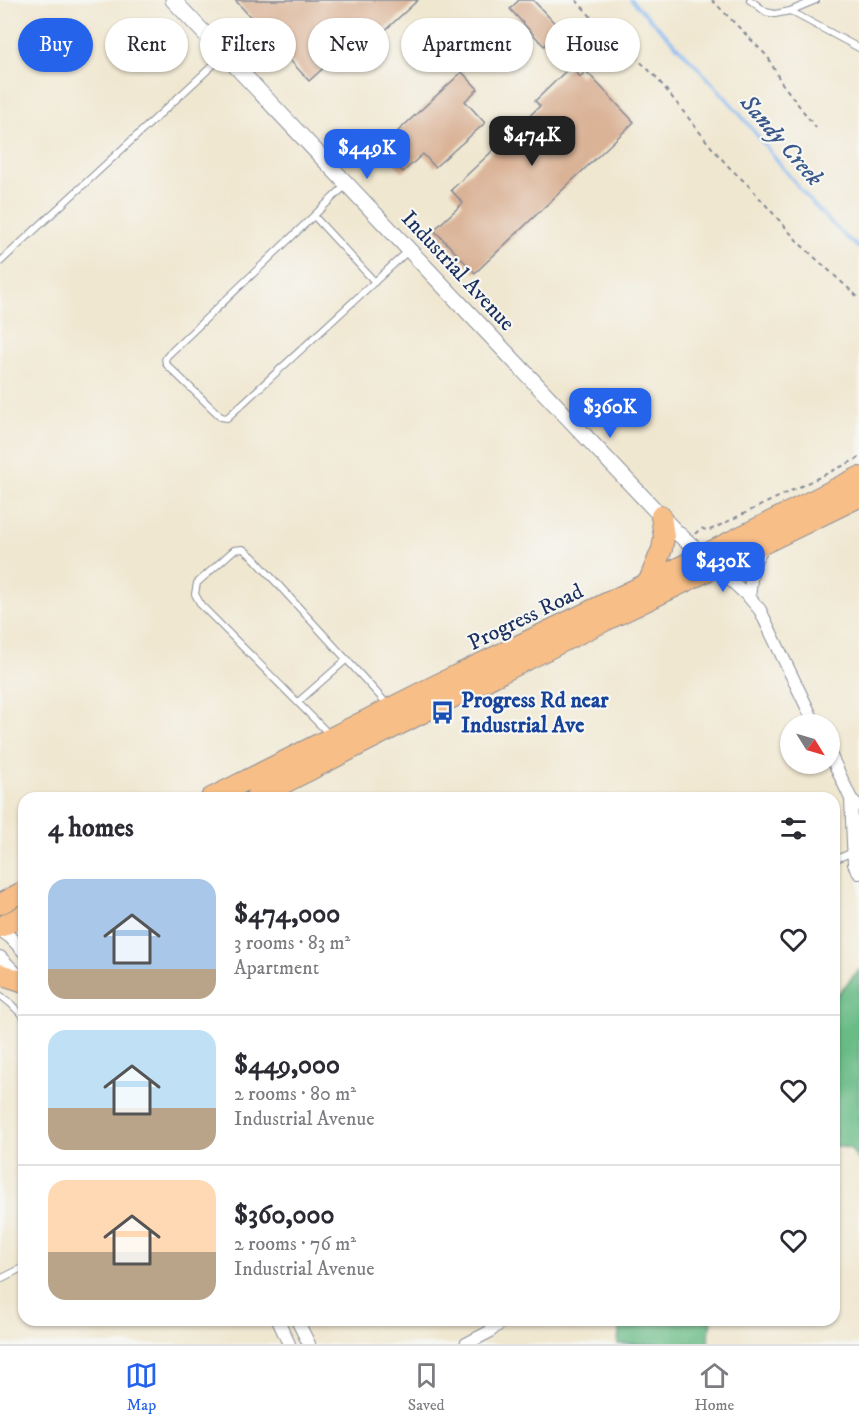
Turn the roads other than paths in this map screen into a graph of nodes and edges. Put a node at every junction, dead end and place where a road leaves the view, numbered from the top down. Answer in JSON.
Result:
{"nodes":[{"id":1,"x":172,"y":0,"type":"edge"},
{"id":2,"x":750,"y":0,"type":"edge"},
{"id":3,"x":816,"y":0,"type":"edge"},
{"id":4,"x":790,"y":12,"type":"junction"},
{"id":5,"x":200,"y":30,"type":"edge"},
{"id":6,"x":859,"y":48,"type":"edge"},
{"id":7,"x":206,"y":72,"type":"edge"},
{"id":8,"x":240,"y":72,"type":"edge"},
{"id":9,"x":347,"y":184,"type":"junction"},
{"id":10,"x":314,"y":216,"type":"junction"},
{"id":11,"x":410,"y":249,"type":"junction"},
{"id":12,"x":0,"y":262,"type":"edge"},
{"id":13,"x":375,"y":282,"type":"junction"},
{"id":14,"x":859,"y":477,"type":"edge"},
{"id":15,"x":859,"y":497,"type":"edge"},
{"id":16,"x":661,"y":516,"type":"junction"},
{"id":17,"x":770,"y":540,"type":"junction"},
{"id":18,"x":709,"y":561,"type":"junction"},
{"id":19,"x":648,"y":583,"type":"junction"},
{"id":20,"x":749,"y":597,"type":"junction"},
{"id":21,"x":347,"y":659,"type":"junction"},
{"id":22,"x":298,"y":702,"type":"junction"},
{"id":23,"x":390,"y":708,"type":"junction"},
{"id":24,"x":810,"y":714,"type":"edge"},
{"id":25,"x":332,"y":738,"type":"junction"},
{"id":26,"x":840,"y":774,"type":"edge"},
{"id":27,"x":224,"y":792,"type":"edge"},
{"id":28,"x":267,"y":792,"type":"edge"},
{"id":29,"x":855,"y":804,"type":"edge"},
{"id":30,"x":854,"y":852,"type":"junction"},
{"id":31,"x":840,"y":858,"type":"edge"},
{"id":32,"x":859,"y":873,"type":"edge"},
{"id":33,"x":0,"y":891,"type":"edge"},
{"id":34,"x":18,"y":892,"type":"edge"},
{"id":35,"x":18,"y":894,"type":"edge"},
{"id":36,"x":0,"y":904,"type":"edge"},
{"id":37,"x":18,"y":918,"type":"edge"},
{"id":38,"x":0,"y":929,"type":"edge"},
{"id":39,"x":18,"y":946,"type":"edge"},
{"id":40,"x":0,"y":957,"type":"edge"},
{"id":41,"x":0,"y":974,"type":"edge"},
{"id":42,"x":18,"y":976,"type":"edge"},
{"id":43,"x":18,"y":980,"type":"edge"},
{"id":44,"x":0,"y":995,"type":"edge"},
{"id":45,"x":18,"y":1011,"type":"edge"},
{"id":46,"x":18,"y":1270,"type":"edge"},
{"id":47,"x":0,"y":1279,"type":"edge"},
{"id":48,"x":281,"y":1326,"type":"edge"},
{"id":49,"x":300,"y":1326,"type":"edge"},
{"id":50,"x":496,"y":1326,"type":"edge"},
{"id":51,"x":290,"y":1344,"type":"edge"},
{"id":52,"x":309,"y":1344,"type":"edge"},
{"id":53,"x":466,"y":1344,"type":"edge"}],
"edges":[{"from":1,"to":5,"type":"street","name":"Industrial Avenue"},
{"from":2,"to":4,"type":"lane"},
{"from":3,"to":4,"type":"lane"},
{"from":4,"to":6,"type":"lane"},
{"from":7,"to":12,"type":"lane"},
{"from":8,"to":9,"type":"street","name":"Industrial Avenue"},
{"from":9,"to":10,"type":"lane"},
{"from":9,"to":11,"type":"street","name":"Industrial Avenue"},
{"from":10,"to":13,"type":"lane"},
{"from":10,"to":13,"type":"lane"},
{"from":11,"to":13,"type":"lane"},
{"from":11,"to":16,"type":"street","name":"Industrial Avenue"},
{"from":14,"to":18,"type":"main road","name":"Progress Road"},
{"from":15,"to":17,"type":"main road","name":"Progress Road"},
{"from":16,"to":18,"type":"street","name":"Industrial Avenue"},
{"from":16,"to":19,"type":"main road"},
{"from":17,"to":18,"type":"main road","name":"Progress Road"},
{"from":17,"to":20,"type":"street"},
{"from":18,"to":19,"type":"main road","name":"Progress Road"},
{"from":18,"to":20,"type":"street"},
{"from":18,"to":28,"type":"main road","name":"Progress Road"},
{"from":19,"to":23,"type":"main road","name":"Progress Road"},
{"from":20,"to":24,"type":"street"},
{"from":21,"to":22,"type":"lane"},
{"from":21,"to":22,"type":"lane"},
{"from":21,"to":23,"type":"lane"},
{"from":22,"to":25,"type":"lane"},
{"from":23,"to":25,"type":"main road","name":"Progress Road"},
{"from":25,"to":27,"type":"main road","name":"Progress Road"},
{"from":26,"to":29,"type":"street"},
{"from":29,"to":30,"type":"street"},
{"from":30,"to":31,"type":"lane"},
{"from":30,"to":32,"type":"street"},
{"from":33,"to":34,"type":"main road"},
{"from":35,"to":36,"type":"main road"},
{"from":37,"to":38,"type":"main road"},
{"from":38,"to":39,"type":"street"},
{"from":40,"to":42,"type":"street"},
{"from":41,"to":43,"type":"main road"},
{"from":44,"to":45,"type":"lane"},
{"from":46,"to":47,"type":"lane"},
{"from":48,"to":51,"type":"street"},
{"from":49,"to":52,"type":"street"},
{"from":50,"to":53,"type":"street"}]}
